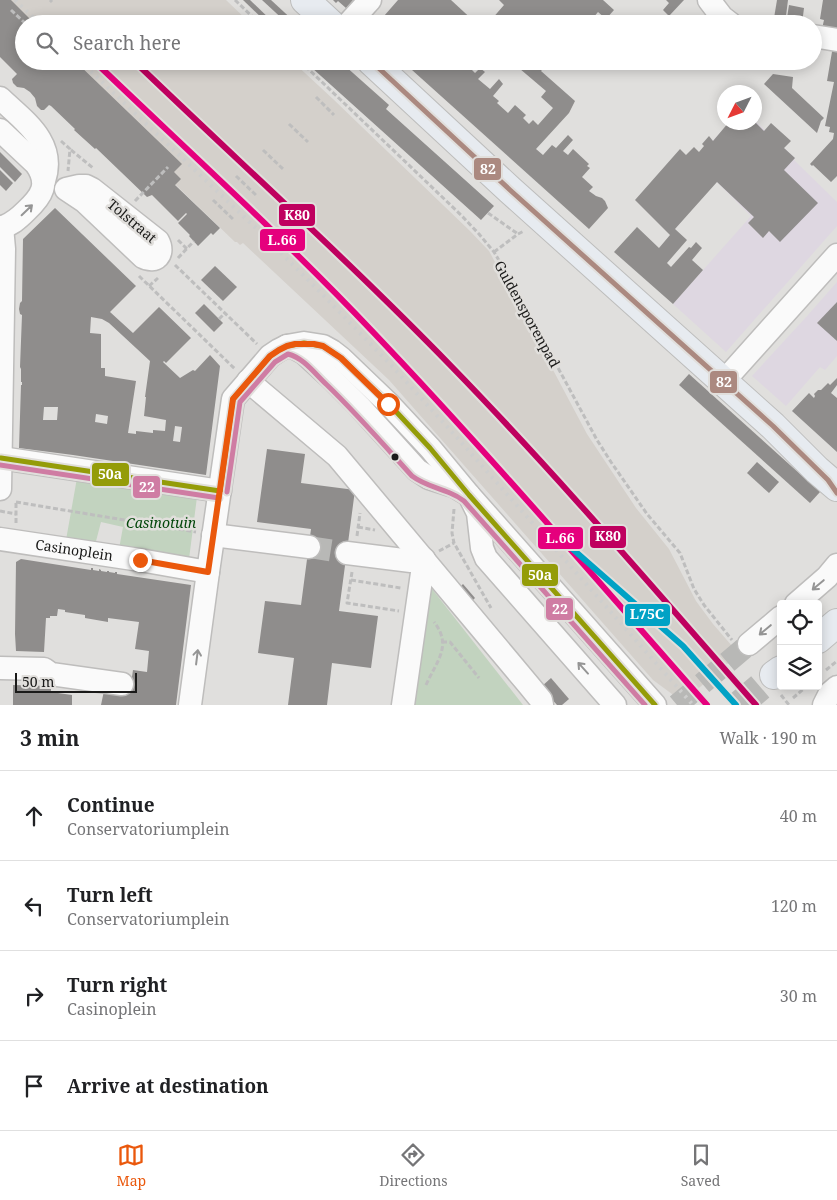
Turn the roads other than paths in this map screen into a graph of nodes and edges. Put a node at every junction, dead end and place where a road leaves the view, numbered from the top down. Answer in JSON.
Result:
{"nodes":[{"id":1,"x":305,"y":0,"type":"edge"},
{"id":2,"x":370,"y":0,"type":"edge"},
{"id":3,"x":709,"y":0,"type":"edge"},
{"id":4,"x":321,"y":15,"type":"edge"},
{"id":5,"x":356,"y":15,"type":"edge"},
{"id":6,"x":720,"y":15,"type":"edge"},
{"id":7,"x":822,"y":38,"type":"edge"},
{"id":8,"x":837,"y":40,"type":"edge"},
{"id":9,"x":381,"y":70,"type":"edge"},
{"id":10,"x":0,"y":98,"type":"edge"},
{"id":11,"x":0,"y":117,"type":"edge"},
{"id":12,"x":0,"y":130,"type":"edge"},
{"id":13,"x":45,"y":173,"type":"junction"},
{"id":14,"x":66,"y":189,"type":"dead end"},
{"id":15,"x":1,"y":228,"type":"edge"},
{"id":16,"x":837,"y":255,"type":"edge"},
{"id":17,"x":279,"y":351,"type":"junction"},
{"id":18,"x":248,"y":381,"type":"junction"},
{"id":19,"x":723,"y":382,"type":"junction"},
{"id":20,"x":1,"y":458,"type":"edge"},
{"id":21,"x":0,"y":489,"type":"edge"},
{"id":22,"x":835,"y":490,"type":"edge"},
{"id":23,"x":220,"y":491,"type":"junction"},
{"id":24,"x":462,"y":500,"type":"junction"},
{"id":25,"x":203,"y":533,"type":"junction"},
{"id":26,"x":0,"y":539,"type":"edge"},
{"id":27,"x":309,"y":547,"type":"tunnel mouth"},
{"id":28,"x":347,"y":553,"type":"tunnel mouth"},
{"id":29,"x":424,"y":559,"type":"junction"},
{"id":30,"x":837,"y":565,"type":"edge"},
{"id":31,"x":208,"y":572,"type":"junction"},
{"id":32,"x":801,"y":600,"type":"edge"},
{"id":33,"x":777,"y":620,"type":"edge"},
{"id":34,"x":837,"y":623,"type":"edge"},
{"id":35,"x":822,"y":635,"type":"edge"},
{"id":36,"x":837,"y":636,"type":"edge"},
{"id":37,"x":749,"y":644,"type":"tunnel mouth"},
{"id":38,"x":822,"y":648,"type":"edge"},
{"id":39,"x":0,"y":668,"type":"edge"},
{"id":40,"x":122,"y":684,"type":"dead end"},
{"id":41,"x":837,"y":687,"type":"edge"},
{"id":42,"x":190,"y":705,"type":"edge"},
{"id":43,"x":403,"y":705,"type":"edge"},
{"id":44,"x":542,"y":705,"type":"edge"},
{"id":45,"x":615,"y":705,"type":"edge"},
{"id":46,"x":655,"y":705,"type":"edge"},
{"id":47,"x":824,"y":705,"type":"edge"}],
"edges":[{"from":1,"to":4,"type":"main road"},
{"from":2,"to":5,"type":"street"},
{"from":3,"to":6,"type":"street"},
{"from":7,"to":8,"type":"street"},
{"from":9,"to":19,"type":"main road"},
{"from":10,"to":13,"type":"street"},
{"from":11,"to":13,"type":"street"},
{"from":12,"to":13,"type":"street"},
{"from":13,"to":14,"type":"street"},
{"from":15,"to":13,"type":"street","one_way":true},
{"from":15,"to":20,"type":"street"},
{"from":16,"to":19,"type":"street"},
{"from":17,"to":18,"type":"street"},
{"from":17,"to":24,"type":"street"},
{"from":17,"to":24,"type":"street"},
{"from":18,"to":23,"type":"street"},
{"from":18,"to":29,"type":"street"},
{"from":19,"to":22,"type":"main road"},
{"from":20,"to":21,"type":"street"},
{"from":20,"to":23,"type":"street"},
{"from":23,"to":25,"type":"street"},
{"from":45,"to":24,"type":"street","one_way":true},
{"from":24,"to":46,"type":"street"},
{"from":25,"to":27,"type":"street"},
{"from":25,"to":31,"type":"street"},
{"from":26,"to":31,"type":"street","name":"Casinoplein"},
{"from":28,"to":29,"type":"street"},
{"from":29,"to":43,"type":"street"},
{"from":29,"to":44,"type":"street"},
{"from":30,"to":32,"type":"street","one_way":true},
{"from":42,"to":31,"type":"street","one_way":true},
{"from":33,"to":37,"type":"street","one_way":true},
{"from":34,"to":35,"type":"main road"},
{"from":36,"to":38,"type":"main road"},
{"from":39,"to":40,"type":"street"},
{"from":41,"to":47,"type":"street"}]}
